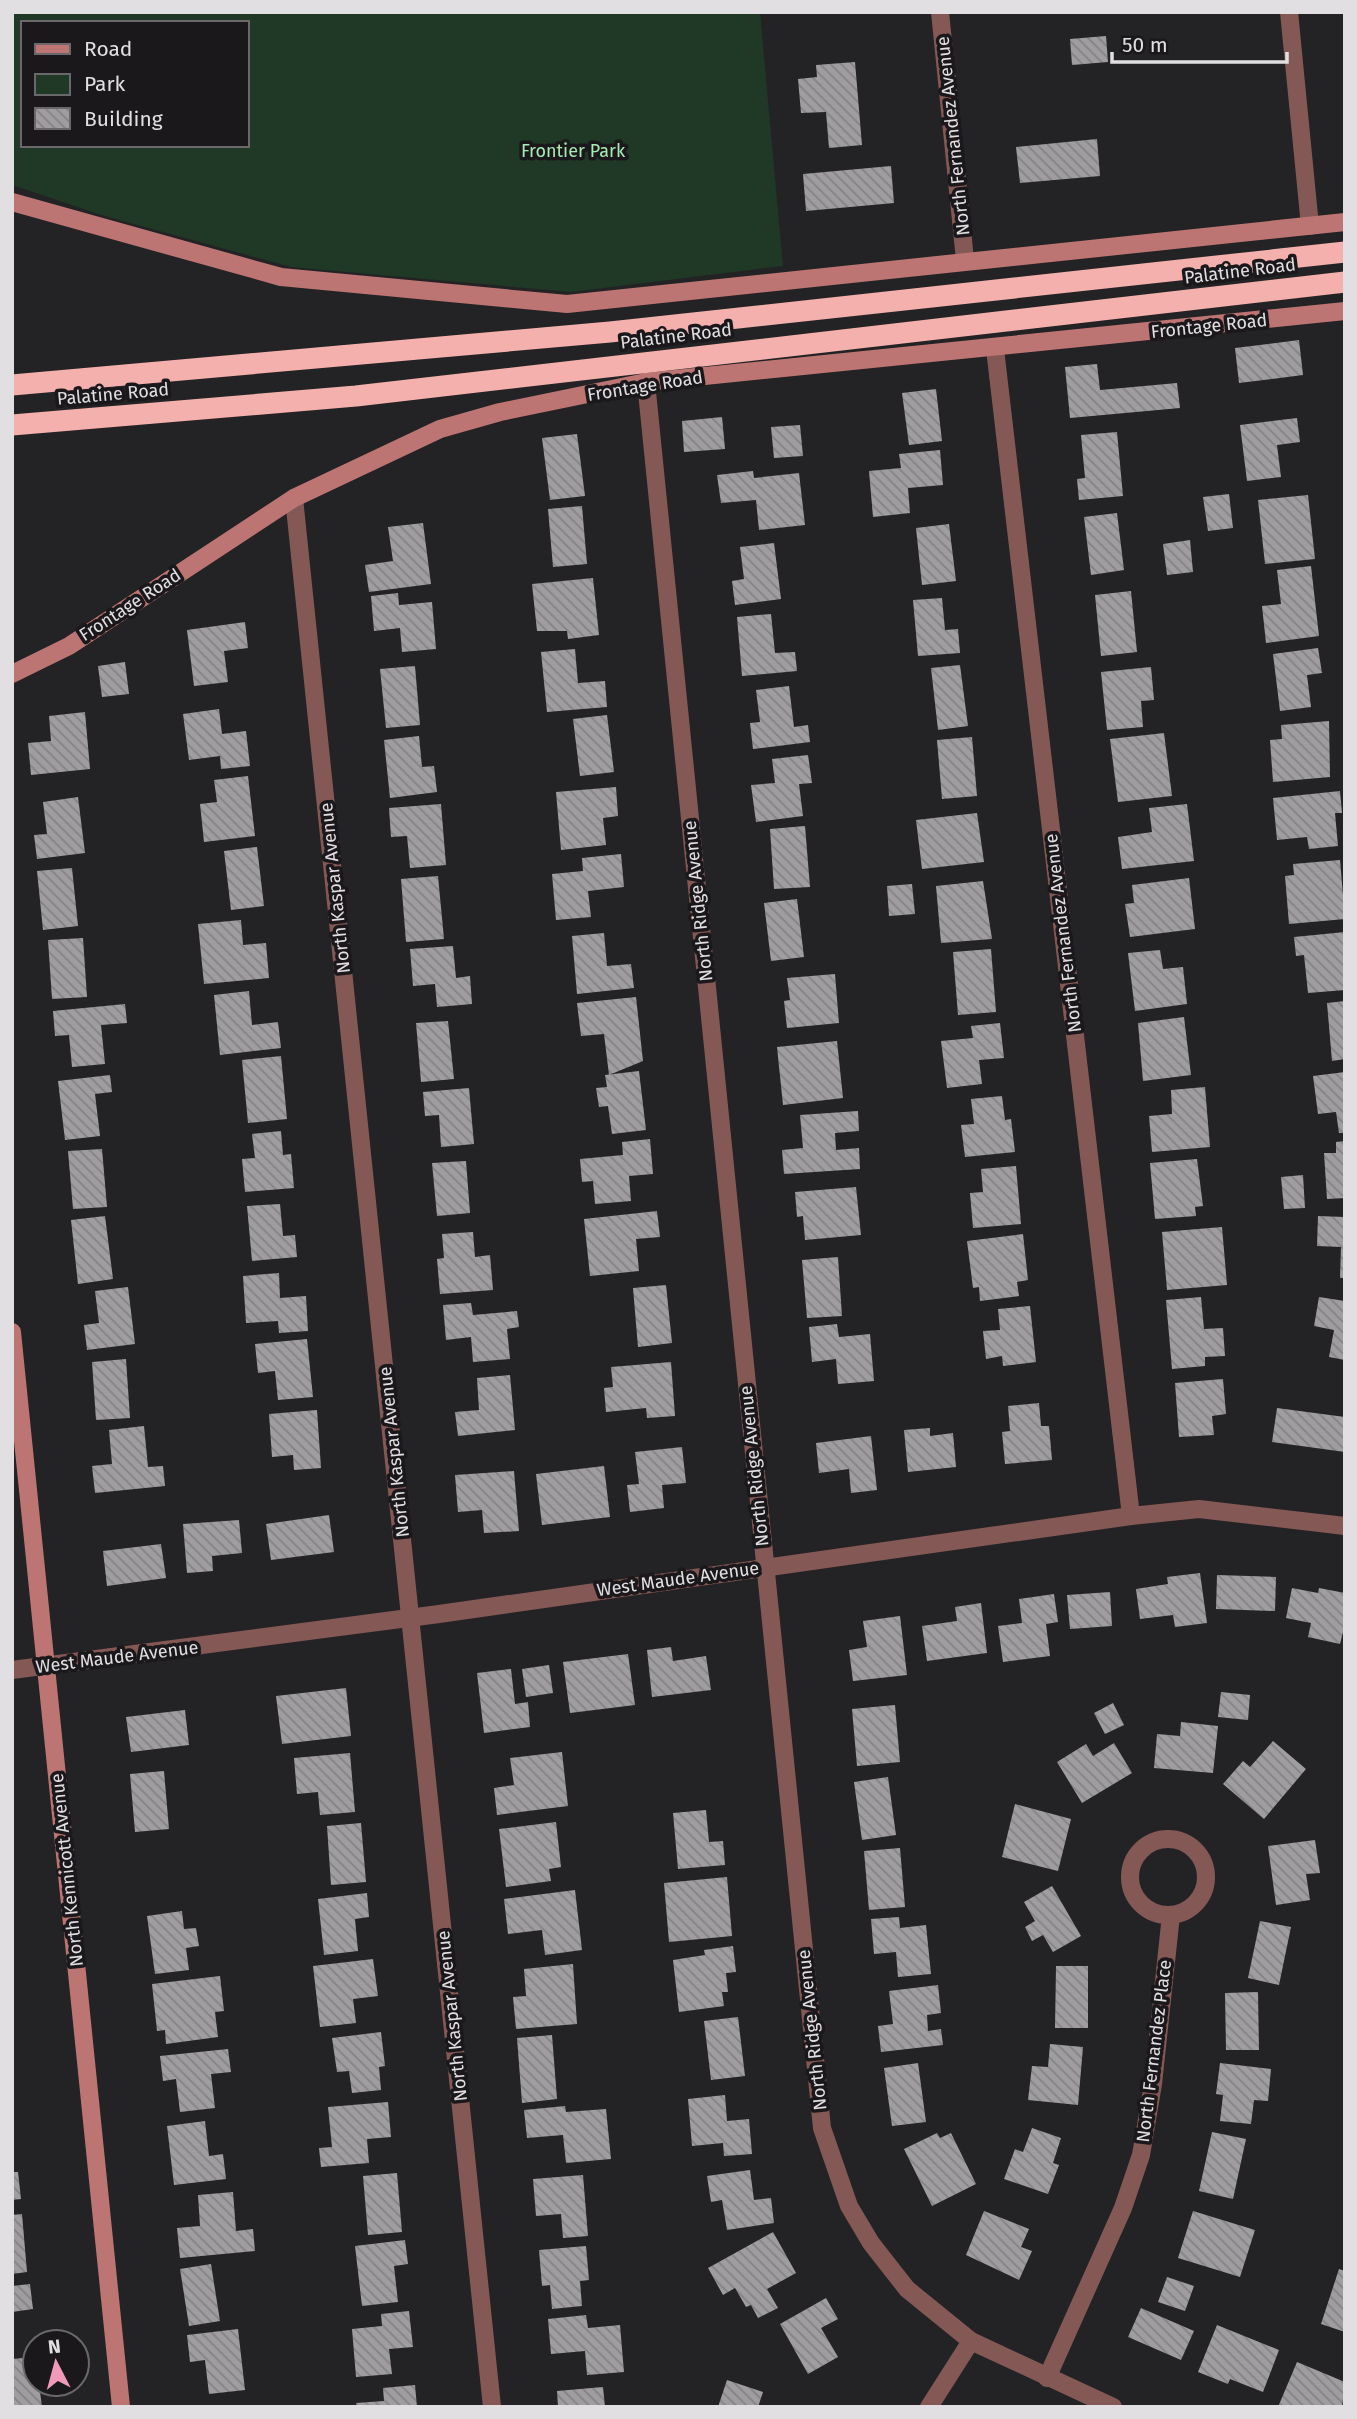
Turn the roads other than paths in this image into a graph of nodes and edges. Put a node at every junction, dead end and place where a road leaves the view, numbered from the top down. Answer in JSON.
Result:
{"nodes":[{"id":1,"x":940,"y":12,"type":"edge"},
{"id":2,"x":1289,"y":12,"type":"edge"},
{"id":3,"x":12,"y":202,"type":"edge"},
{"id":4,"x":1345,"y":222,"type":"edge"},
{"id":5,"x":1310,"y":226,"type":"junction"},
{"id":6,"x":1345,"y":252,"type":"edge"},
{"id":7,"x":965,"y":260,"type":"junction"},
{"id":8,"x":1345,"y":282,"type":"edge"},
{"id":9,"x":1345,"y":311,"type":"edge"},
{"id":10,"x":995,"y":349,"type":"junction"},
{"id":11,"x":646,"y":382,"type":"junction"},
{"id":12,"x":17,"y":383,"type":"edge"},
{"id":13,"x":15,"y":426,"type":"edge"},
{"id":14,"x":294,"y":498,"type":"junction"},
{"id":15,"x":12,"y":674,"type":"edge"},
{"id":16,"x":12,"y":1332,"type":"edge"},
{"id":17,"x":1131,"y":1516,"type":"junction"},
{"id":18,"x":1345,"y":1527,"type":"edge"},
{"id":19,"x":764,"y":1567,"type":"junction"},
{"id":20,"x":411,"y":1618,"type":"junction"},
{"id":21,"x":46,"y":1665,"type":"junction"},
{"id":22,"x":12,"y":1670,"type":"edge"},
{"id":23,"x":1171,"y":1915,"type":"junction"},
{"id":24,"x":971,"y":2341,"type":"junction"},
{"id":25,"x":1047,"y":2378,"type":"junction"},
{"id":26,"x":121,"y":2407,"type":"edge"},
{"id":27,"x":492,"y":2407,"type":"edge"},
{"id":28,"x":929,"y":2407,"type":"edge"},
{"id":29,"x":1113,"y":2407,"type":"edge"}],
"edges":[{"from":1,"to":7,"type":"street","name":"North Fernandez Avenue"},
{"from":2,"to":5,"type":"street"},
{"from":3,"to":7,"type":"street"},
{"from":4,"to":5,"type":"street"},
{"from":5,"to":7,"type":"street"},
{"from":6,"to":12,"type":"highway","name":"Palatine Road"},
{"from":8,"to":13,"type":"highway","name":"Palatine Road"},
{"from":9,"to":10,"type":"street","name":"Frontage Road"},
{"from":10,"to":11,"type":"street","name":"Frontage Road"},
{"from":10,"to":17,"type":"street","name":"North Fernandez Avenue"},
{"from":11,"to":14,"type":"street","name":"Frontage Road"},
{"from":11,"to":19,"type":"street","name":"North Ridge Avenue"},
{"from":14,"to":15,"type":"street","name":"Frontage Road"},
{"from":14,"to":20,"type":"street","name":"North Kaspar Avenue"},
{"from":16,"to":21,"type":"street","name":"North Kennicott Avenue"},
{"from":17,"to":18,"type":"street","name":"West Maude Avenue"},
{"from":17,"to":19,"type":"street","name":"West Maude Avenue"},
{"from":19,"to":20,"type":"street","name":"West Maude Avenue"},
{"from":19,"to":24,"type":"street","name":"North Ridge Avenue"},
{"from":20,"to":21,"type":"street","name":"West Maude Avenue"},
{"from":20,"to":27,"type":"street","name":"North Kaspar Avenue"},
{"from":21,"to":22,"type":"street","name":"West Maude Avenue"},
{"from":21,"to":26,"type":"street","name":"North Kennicott Avenue"},
{"from":23,"to":23,"type":"street"},
{"from":23,"to":25,"type":"street","name":"North Fernandez Place"},
{"from":24,"to":25,"type":"street","name":"North Ridge Avenue"},
{"from":24,"to":28,"type":"street"},
{"from":25,"to":29,"type":"street","name":"North Ridge Avenue"}]}
